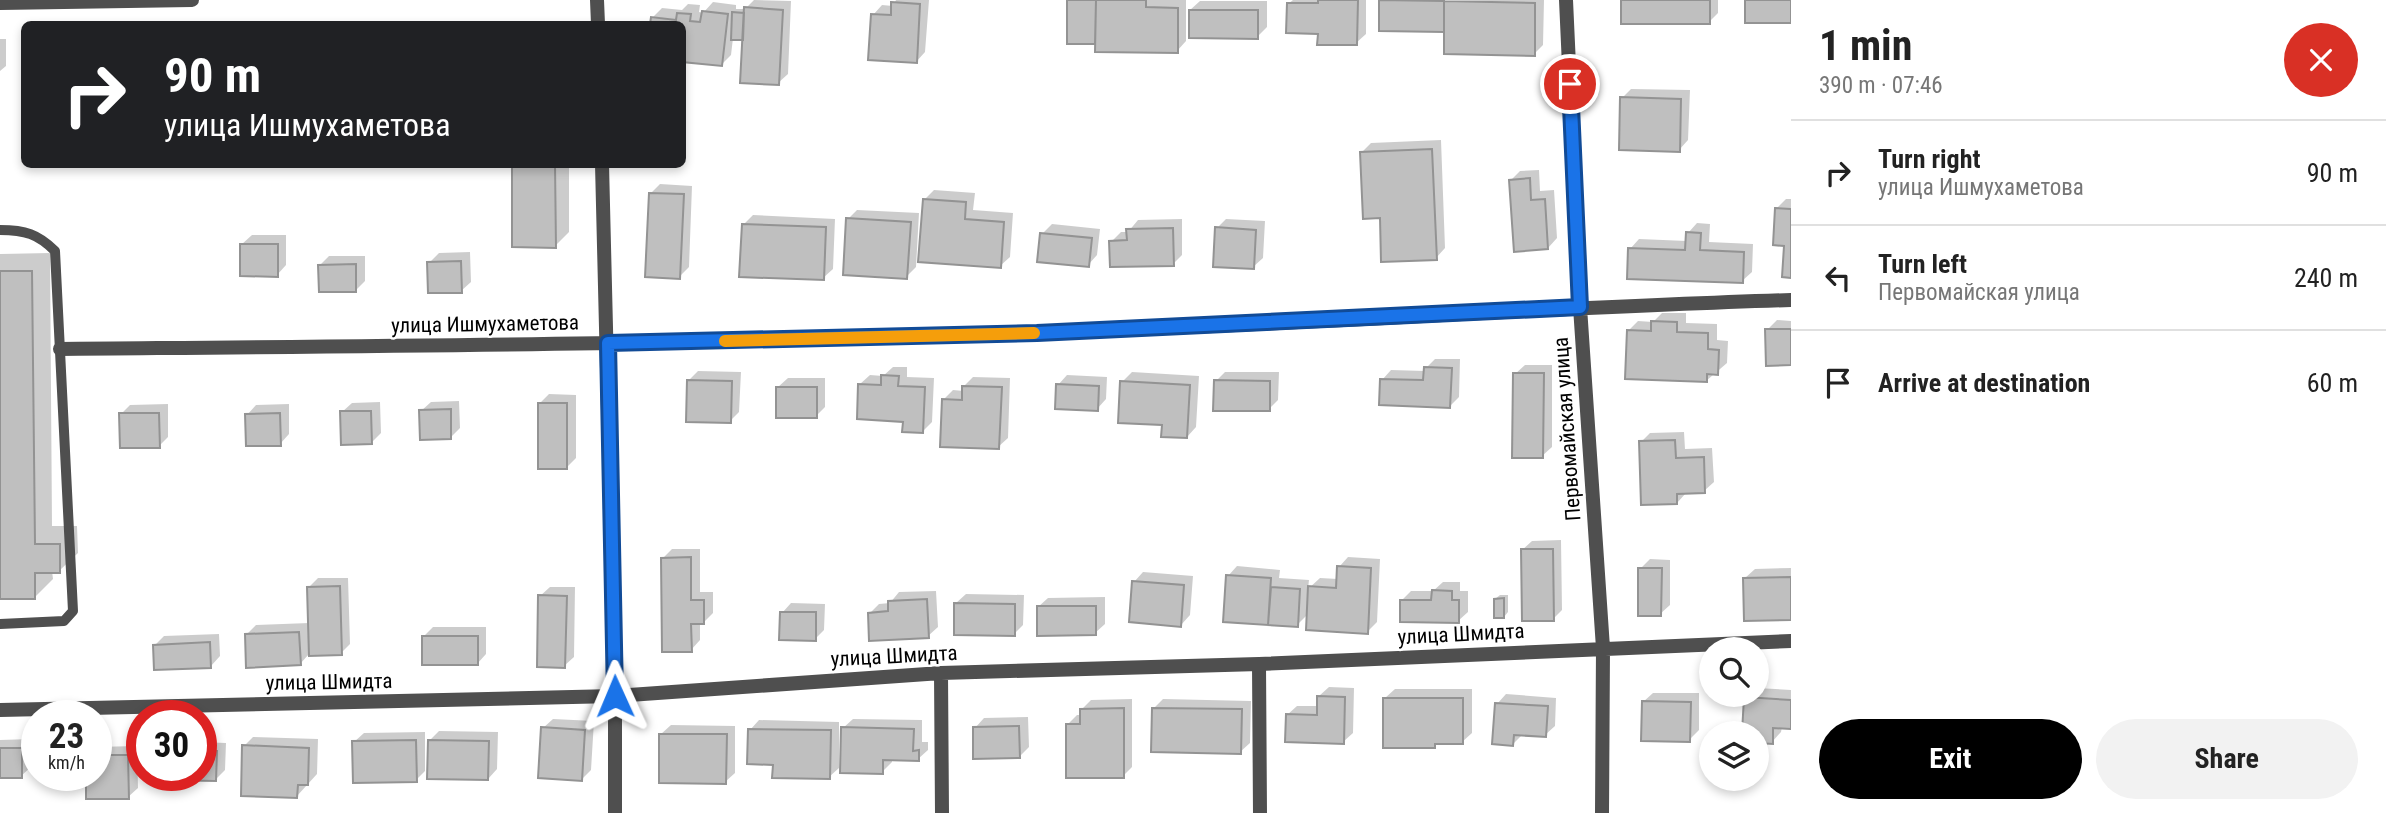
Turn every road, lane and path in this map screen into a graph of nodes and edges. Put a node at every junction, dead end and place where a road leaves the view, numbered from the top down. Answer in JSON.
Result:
{"nodes":[{"id":1,"x":192,"y":0,"type":"edge"},
{"id":2,"x":597,"y":0,"type":"edge"},
{"id":3,"x":1566,"y":0,"type":"edge"},
{"id":4,"x":0,"y":3,"type":"edge"},
{"id":5,"x":598,"y":21,"type":"edge"},
{"id":6,"x":603,"y":168,"type":"edge"},
{"id":7,"x":0,"y":230,"type":"edge"},
{"id":8,"x":1791,"y":300,"type":"edge"},
{"id":9,"x":1580,"y":307,"type":"junction"},
{"id":10,"x":608,"y":343,"type":"junction"},
{"id":11,"x":60,"y":349,"type":"junction"},
{"id":12,"x":0,"y":624,"type":"edge"},
{"id":13,"x":1791,"y":641,"type":"edge"},
{"id":14,"x":1603,"y":648,"type":"junction"},
{"id":15,"x":1259,"y":664,"type":"junction"},
{"id":16,"x":941,"y":673,"type":"junction"},
{"id":17,"x":615,"y":696,"type":"junction"},
{"id":18,"x":0,"y":710,"type":"edge"},
{"id":19,"x":615,"y":813,"type":"edge"},
{"id":20,"x":942,"y":813,"type":"edge"},
{"id":21,"x":1260,"y":813,"type":"edge"},
{"id":22,"x":1602,"y":813,"type":"edge"}],
"edges":[{"from":1,"to":4,"type":"street"},
{"from":2,"to":5,"type":"street"},
{"from":3,"to":9,"type":"street","name":"Первомайская улица"},
{"from":6,"to":10,"type":"street"},
{"from":7,"to":11,"type":"lane"},
{"from":8,"to":9,"type":"street","name":"улица Ишмухаметова"},
{"from":9,"to":10,"type":"street","name":"улица Ишмухаметова"},
{"from":9,"to":14,"type":"street","name":"Первомайская улица"},
{"from":10,"to":11,"type":"street","name":"улица Ишмухаметова"},
{"from":10,"to":17,"type":"street"},
{"from":11,"to":12,"type":"lane"},
{"from":13,"to":14,"type":"street","name":"улица Шмидта"},
{"from":14,"to":15,"type":"street","name":"улица Шмидта"},
{"from":14,"to":22,"type":"street","name":"Первомайская улица"},
{"from":15,"to":16,"type":"street","name":"улица Шмидта"},
{"from":15,"to":21,"type":"street"},
{"from":16,"to":17,"type":"street","name":"улица Шмидта"},
{"from":16,"to":20,"type":"street"},
{"from":17,"to":18,"type":"street","name":"улица Шмидта"},
{"from":17,"to":19,"type":"street"}]}
